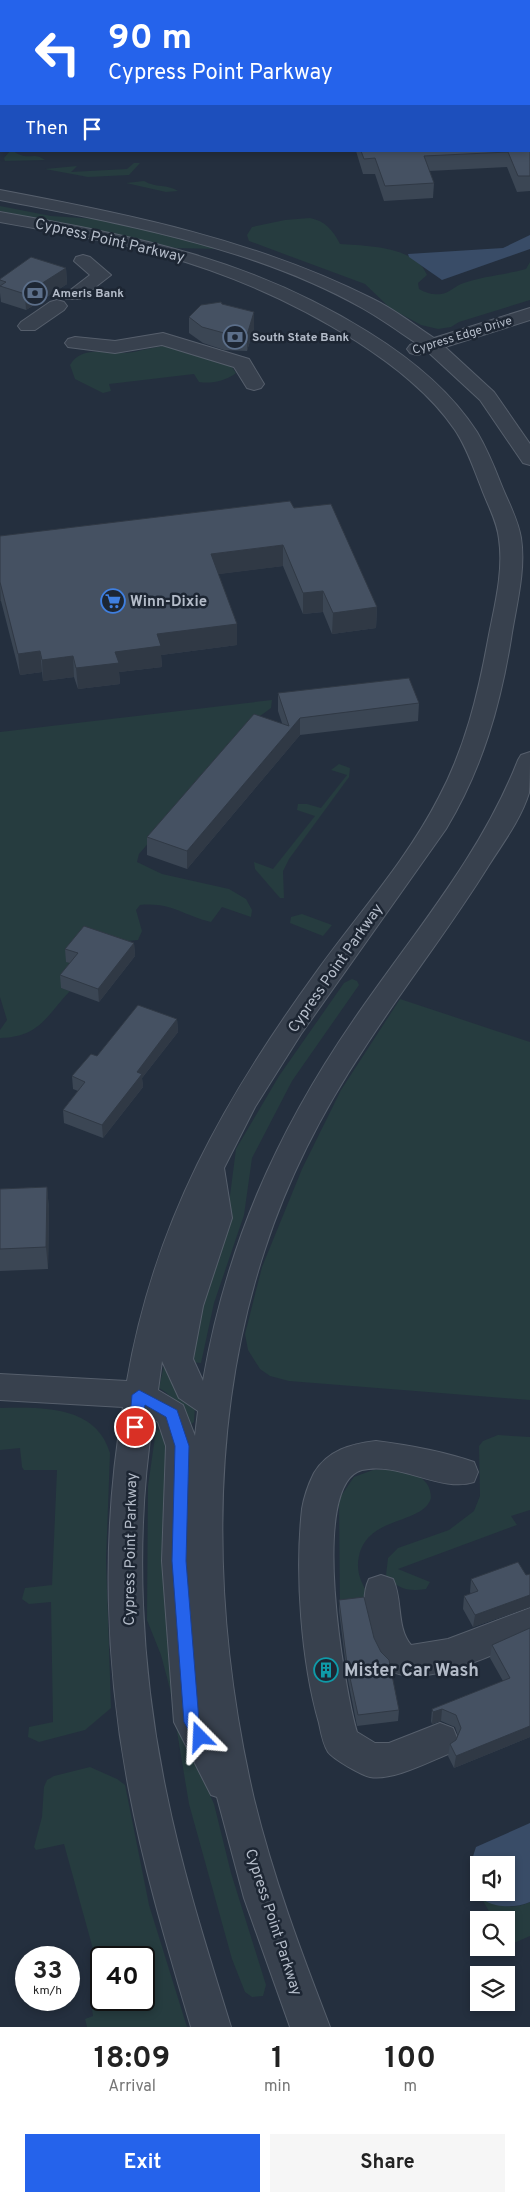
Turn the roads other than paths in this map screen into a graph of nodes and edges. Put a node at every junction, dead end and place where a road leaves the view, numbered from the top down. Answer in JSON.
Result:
{"nodes":[{"id":1,"x":0,"y":195,"type":"edge"},
{"id":2,"x":0,"y":217,"type":"edge"},
{"id":3,"x":83,"y":261,"type":"dead end"},
{"id":4,"x":530,"y":314,"type":"edge"},
{"id":5,"x":28,"y":326,"type":"dead end"},
{"id":6,"x":75,"y":342,"type":"dead end"},
{"id":7,"x":432,"y":345,"type":"junction"},
{"id":8,"x":394,"y":356,"type":"junction"},
{"id":9,"x":254,"y":384,"type":"dead end"},
{"id":10,"x":530,"y":459,"type":"edge"},
{"id":11,"x":530,"y":760,"type":"edge"},
{"id":12,"x":209,"y":1168,"type":"junction"},
{"id":13,"x":0,"y":1387,"type":"edge"},
{"id":14,"x":139,"y":1395,"type":"junction"},
{"id":15,"x":214,"y":1405,"type":"junction"},
{"id":16,"x":462,"y":1472,"type":"dead end"},
{"id":17,"x":380,"y":1590,"type":"dead end"},
{"id":18,"x":530,"y":1623,"type":"edge"},
{"id":19,"x":440,"y":1740,"type":"dead end"},
{"id":20,"x":240,"y":1813,"type":"junction"},
{"id":21,"x":211,"y":2027,"type":"edge"},
{"id":22,"x":310,"y":2027,"type":"edge"}],
"edges":[{"from":1,"to":7,"type":"street","name":"Cypress Point Parkway"},
{"from":2,"to":8,"type":"street","name":"Cypress Point Parkway"},
{"from":3,"to":5,"type":"street"},
{"from":4,"to":7,"type":"street","name":"Cypress Edge Drive"},
{"from":6,"to":9,"type":"street"},
{"from":7,"to":8,"type":"street","name":"Cypress Edge Drive"},
{"from":7,"to":10,"type":"street","name":"Cypress Point Parkway"},
{"from":8,"to":12,"type":"street","name":"Cypress Point Parkway"},
{"from":11,"to":15,"type":"street","name":"Cypress Point Parkway"},
{"from":12,"to":14,"type":"street","name":"Cypress Point Parkway"},
{"from":12,"to":15,"type":"street"},
{"from":13,"to":14,"type":"street"},
{"from":14,"to":20,"type":"street"},
{"from":14,"to":21,"type":"street","name":"Cypress Point Parkway"},
{"from":15,"to":20,"type":"street","name":"Cypress Point Parkway"},
{"from":16,"to":19,"type":"street"},
{"from":17,"to":18,"type":"street"},
{"from":20,"to":22,"type":"street","name":"Cypress Point Parkway"}]}
